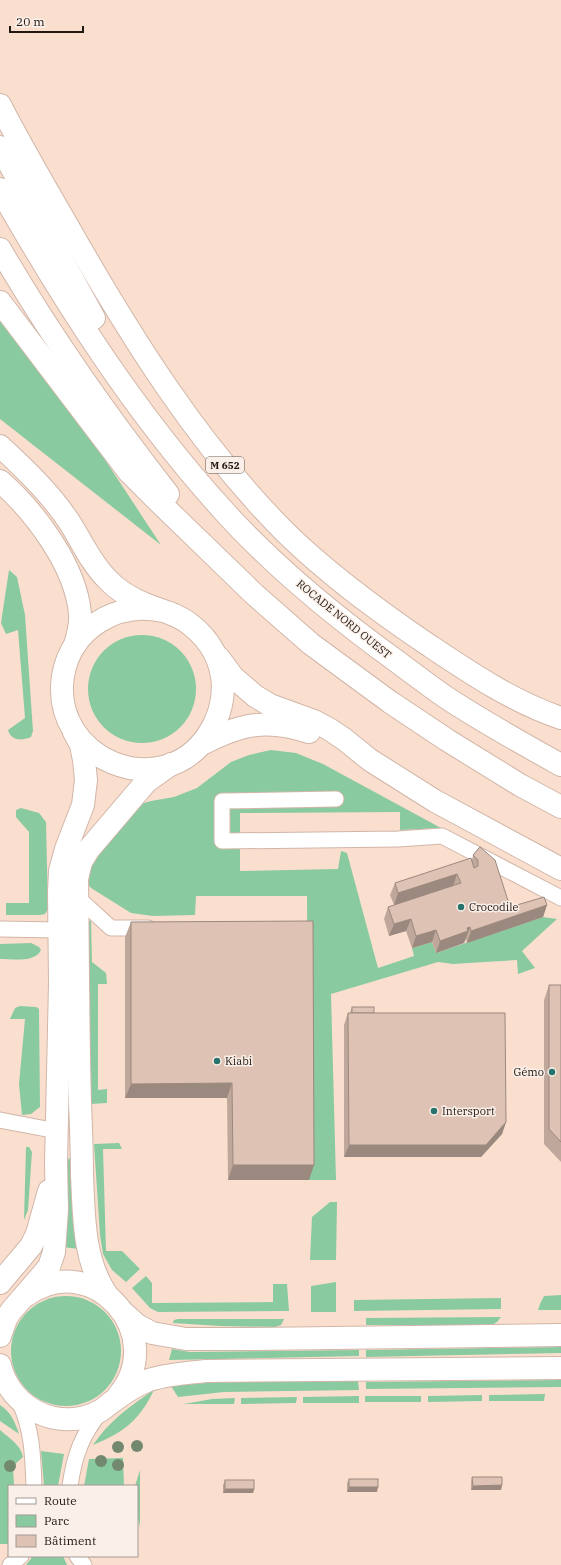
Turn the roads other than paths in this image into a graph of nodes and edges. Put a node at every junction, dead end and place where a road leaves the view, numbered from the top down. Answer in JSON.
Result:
{"nodes":[{"id":1,"x":0,"y":105,"type":"edge"},
{"id":2,"x":0,"y":147,"type":"edge"},
{"id":3,"x":0,"y":189,"type":"edge"},
{"id":4,"x":0,"y":249,"type":"edge"},
{"id":5,"x":0,"y":302,"type":"edge"},
{"id":6,"x":159,"y":434,"type":"junction"},
{"id":7,"x":0,"y":446,"type":"edge"},
{"id":8,"x":0,"y":481,"type":"edge"},
{"id":9,"x":225,"y":566,"type":"junction"},
{"id":10,"x":163,"y":611,"type":"junction"},
{"id":11,"x":75,"y":645,"type":"junction"},
{"id":12,"x":212,"y":649,"type":"junction"},
{"id":13,"x":561,"y":718,"type":"edge"},
{"id":14,"x":74,"y":732,"type":"junction"},
{"id":15,"x":199,"y":746,"type":"junction"},
{"id":16,"x":370,"y":760,"type":"junction"},
{"id":17,"x":171,"y":764,"type":"junction"},
{"id":18,"x":561,"y":765,"type":"edge"},
{"id":19,"x":336,"y":800,"type":"dead end"},
{"id":20,"x":561,"y":807,"type":"edge"},
{"id":21,"x":561,"y":869,"type":"edge"},
{"id":22,"x":77,"y":897,"type":"junction"},
{"id":23,"x":561,"y":898,"type":"edge"},
{"id":24,"x":165,"y":928,"type":"edge"},
{"id":25,"x":0,"y":929,"type":"edge"},
{"id":26,"x":59,"y":930,"type":"junction"},
{"id":27,"x":0,"y":1120,"type":"edge"},
{"id":28,"x":57,"y":1131,"type":"junction"},
{"id":29,"x":56,"y":1163,"type":"junction"},
{"id":30,"x":0,"y":1283,"type":"edge"},
{"id":31,"x":107,"y":1295,"type":"junction"},
{"id":32,"x":23,"y":1298,"type":"junction"},
{"id":33,"x":125,"y":1314,"type":"junction"},
{"id":34,"x":561,"y":1335,"type":"edge"},
{"id":35,"x":0,"y":1336,"type":"edge"},
{"id":36,"x":0,"y":1365,"type":"edge"},
{"id":37,"x":561,"y":1368,"type":"edge"},
{"id":38,"x":19,"y":1400,"type":"junction"},
{"id":39,"x":112,"y":1402,"type":"junction"},
{"id":40,"x":34,"y":1485,"type":"edge"},
{"id":41,"x":70,"y":1485,"type":"edge"},
{"id":42,"x":20,"y":1557,"type":"edge"},
{"id":43,"x":78,"y":1557,"type":"edge"},
{"id":44,"x":10,"y":1565,"type":"edge"},
{"id":45,"x":84,"y":1565,"type":"edge"}],
"edges":[{"from":1,"to":13,"type":"main road","number":"M 652"},
{"from":2,"to":6,"type":"main road"},
{"from":3,"to":6,"type":"main road","number":"M 652"},
{"from":4,"to":9,"type":"main road"},
{"from":5,"to":9,"type":"main road"},
{"from":6,"to":18,"type":"main road","name":"ROCADE NORD OUEST","number":"M 652"},
{"from":7,"to":10,"type":"main road"},
{"from":8,"to":11,"type":"main road"},
{"from":9,"to":20,"type":"main road"},
{"from":10,"to":11,"type":"main road"},
{"from":10,"to":12,"type":"main road"},
{"from":11,"to":14,"type":"main road"},
{"from":12,"to":15,"type":"main road"},
{"from":12,"to":16,"type":"main road"},
{"from":14,"to":17,"type":"main road"},
{"from":14,"to":26,"type":"main road"},
{"from":15,"to":16,"type":"main road"},
{"from":15,"to":17,"type":"main road"},
{"from":16,"to":21,"type":"main road"},
{"from":17,"to":22,"type":"main road"},
{"from":19,"to":23,"type":"lane"},
{"from":22,"to":24,"type":"lane"},
{"from":22,"to":31,"type":"main road"},
{"from":25,"to":26,"type":"lane"},
{"from":26,"to":28,"type":"main road"},
{"from":27,"to":28,"type":"lane"},
{"from":28,"to":29,"type":"main road"},
{"from":29,"to":30,"type":"main road"},
{"from":29,"to":32,"type":"main road"},
{"from":31,"to":32,"type":"main road"},
{"from":31,"to":33,"type":"main road"},
{"from":32,"to":35,"type":"main road"},
{"from":33,"to":34,"type":"main road"},
{"from":33,"to":39,"type":"main road"},
{"from":36,"to":38,"type":"main road"},
{"from":37,"to":39,"type":"main road"},
{"from":38,"to":39,"type":"main road"},
{"from":38,"to":40,"type":"lane"},
{"from":39,"to":41,"type":"lane"},
{"from":42,"to":44,"type":"lane"},
{"from":43,"to":45,"type":"lane"}]}
